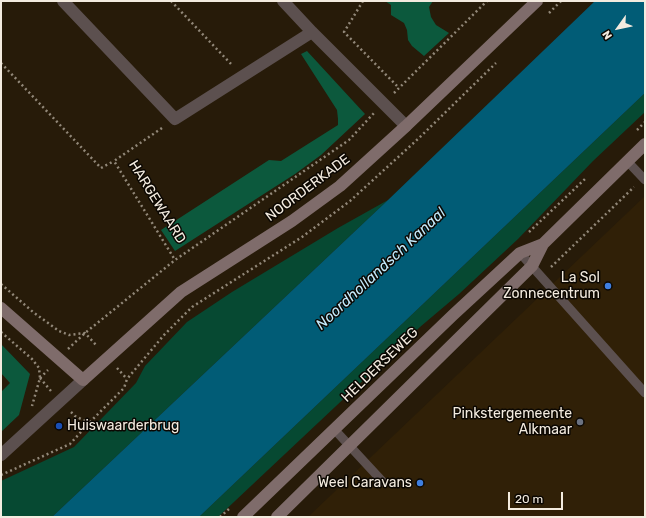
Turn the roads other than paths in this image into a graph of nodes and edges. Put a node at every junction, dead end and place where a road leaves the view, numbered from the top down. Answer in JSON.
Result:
{"nodes":[{"id":1,"x":63,"y":1,"type":"edge"},
{"id":2,"x":283,"y":1,"type":"edge"},
{"id":3,"x":536,"y":1,"type":"edge"},
{"id":4,"x":312,"y":32,"type":"junction"},
{"id":5,"x":406,"y":126,"type":"junction"},
{"id":6,"x":645,"y":144,"type":"edge"},
{"id":7,"x":627,"y":161,"type":"junction"},
{"id":8,"x":645,"y":180,"type":"edge"},
{"id":9,"x":544,"y":244,"type":"junction"},
{"id":10,"x":520,"y":253,"type":"junction"},
{"id":11,"x":532,"y":266,"type":"junction"},
{"id":12,"x":1,"y":308,"type":"edge"},
{"id":13,"x":82,"y":380,"type":"junction"},
{"id":14,"x":645,"y":393,"type":"edge"},
{"id":15,"x":334,"y":430,"type":"junction"},
{"id":16,"x":350,"y":447,"type":"junction"},
{"id":17,"x":1,"y":455,"type":"edge"},
{"id":18,"x":383,"y":482,"type":"dead end"},
{"id":19,"x":243,"y":517,"type":"edge"},
{"id":20,"x":277,"y":517,"type":"edge"}],
"edges":[{"from":1,"to":4,"type":"street"},
{"from":2,"to":4,"type":"street"},
{"from":3,"to":5,"type":"main road","name":"NOORDERKADE"},
{"from":4,"to":5,"type":"street"},
{"from":5,"to":13,"type":"main road","name":"NOORDERKADE"},
{"from":6,"to":7,"type":"main road","name":"HELDERSEWEG"},
{"from":7,"to":8,"type":"lane"},
{"from":7,"to":9,"type":"main road","name":"HELDERSEWEG"},
{"from":9,"to":10,"type":"main road","name":"HELDERSEWEG"},
{"from":9,"to":11,"type":"main road","name":"HELDERSEWEG"},
{"from":10,"to":11,"type":"lane"},
{"from":10,"to":15,"type":"main road","name":"HELDERSEWEG"},
{"from":11,"to":14,"type":"lane"},
{"from":11,"to":16,"type":"main road","name":"HELDERSEWEG"},
{"from":12,"to":13,"type":"main road"},
{"from":13,"to":17,"type":"street"},
{"from":15,"to":16,"type":"lane"},
{"from":15,"to":19,"type":"main road","name":"HELDERSEWEG"},
{"from":16,"to":18,"type":"lane"},
{"from":16,"to":20,"type":"main road","name":"HELDERSEWEG"}]}
